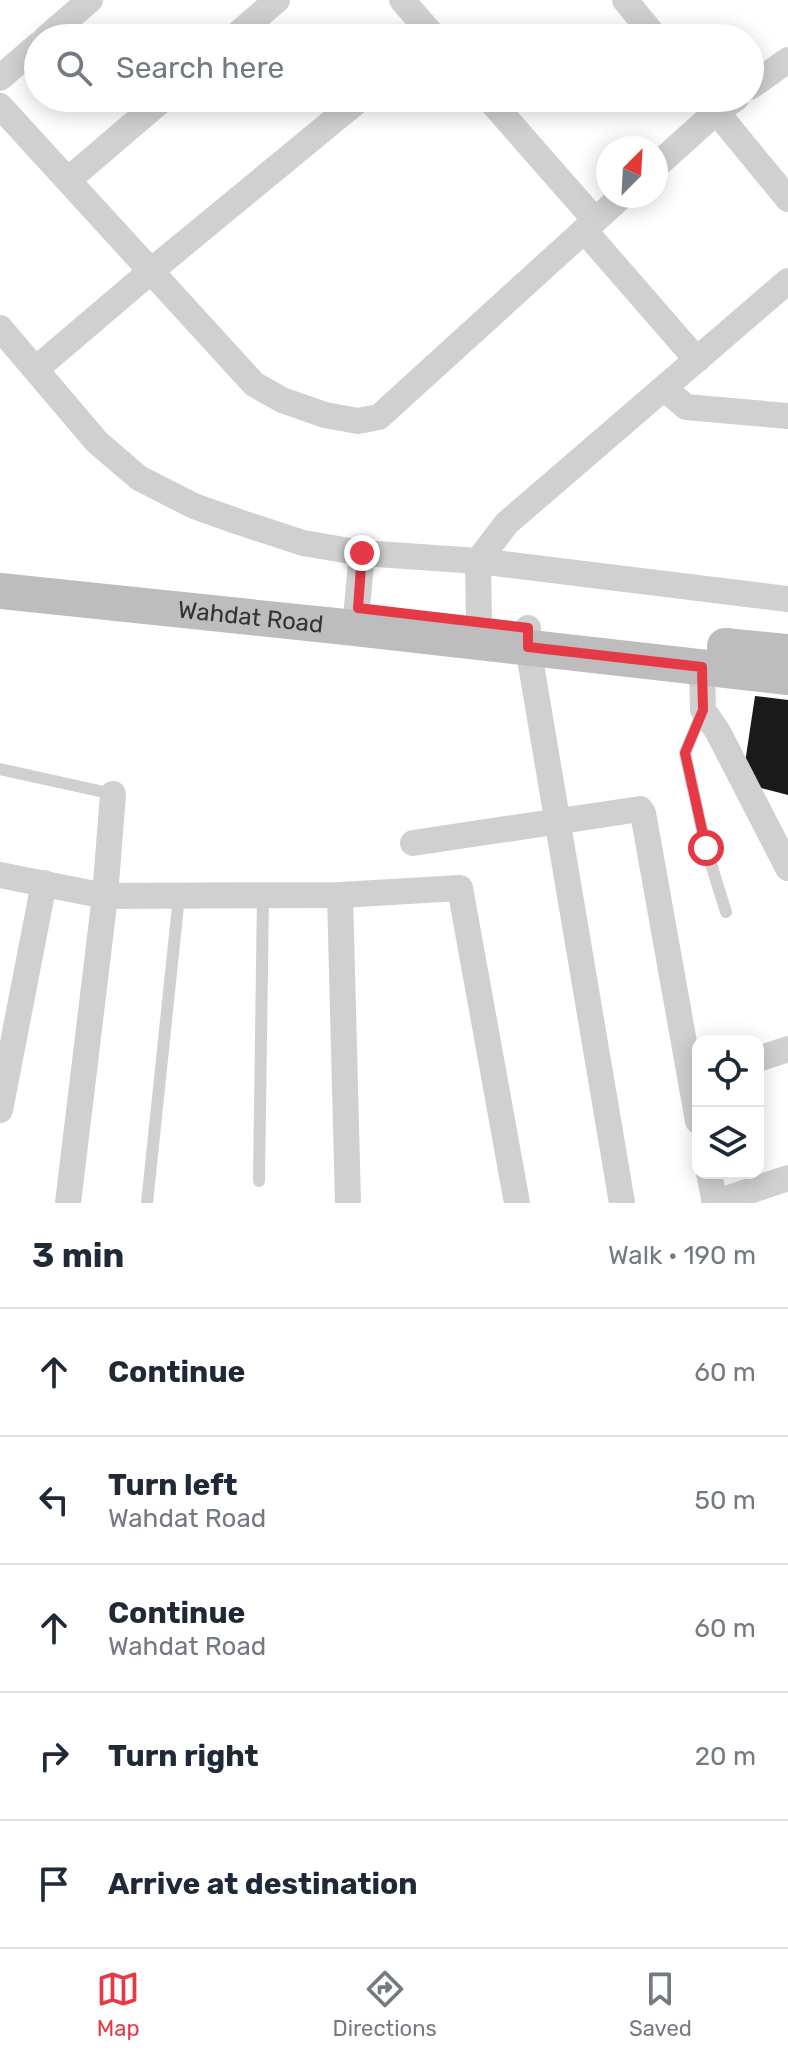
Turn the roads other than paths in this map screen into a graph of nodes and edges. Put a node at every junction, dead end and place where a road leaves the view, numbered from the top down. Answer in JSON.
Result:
{"nodes":[{"id":1,"x":90,"y":0,"type":"edge"},
{"id":2,"x":277,"y":0,"type":"edge"},
{"id":3,"x":402,"y":0,"type":"edge"},
{"id":4,"x":625,"y":0,"type":"edge"},
{"id":5,"x":62,"y":24,"type":"edge"},
{"id":6,"x":249,"y":24,"type":"edge"},
{"id":7,"x":423,"y":24,"type":"edge"},
{"id":8,"x":645,"y":24,"type":"edge"},
{"id":9,"x":24,"y":57,"type":"edge"},
{"id":10,"x":788,"y":60,"type":"edge"},
{"id":11,"x":764,"y":77,"type":"edge"},
{"id":12,"x":0,"y":78,"type":"edge"},
{"id":13,"x":0,"y":106,"type":"edge"},
{"id":14,"x":148,"y":112,"type":"edge"},
{"id":15,"x":344,"y":112,"type":"edge"},
{"id":16,"x":499,"y":112,"type":"edge"},
{"id":17,"x":710,"y":112,"type":"edge"},
{"id":18,"x":725,"y":112,"type":"edge"},
{"id":19,"x":668,"y":154,"type":"edge"},
{"id":20,"x":68,"y":180,"type":"junction"},
{"id":21,"x":788,"y":199,"type":"edge"},
{"id":22,"x":608,"y":208,"type":"edge"},
{"id":23,"x":589,"y":225,"type":"junction"},
{"id":24,"x":151,"y":271,"type":"junction"},
{"id":25,"x":788,"y":281,"type":"edge"},
{"id":26,"x":0,"y":328,"type":"edge"},
{"id":27,"x":697,"y":360,"type":"junction"},
{"id":28,"x":36,"y":369,"type":"junction"},
{"id":29,"x":664,"y":388,"type":"junction"},
{"id":30,"x":788,"y":416,"type":"edge"},
{"id":31,"x":362,"y":553,"type":"junction"},
{"id":32,"x":478,"y":561,"type":"junction"},
{"id":33,"x":0,"y":568,"type":"edge"},
{"id":34,"x":0,"y":591,"type":"edge"},
{"id":35,"x":788,"y":599,"type":"edge"},
{"id":36,"x":356,"y":618,"type":"junction"},
{"id":37,"x":479,"y":622,"type":"junction"},
{"id":38,"x":528,"y":637,"type":"junction"},
{"id":39,"x":788,"y":652,"type":"edge"},
{"id":40,"x":702,"y":667,"type":"junction"},
{"id":41,"x":788,"y":677,"type":"edge"},
{"id":42,"x":703,"y":710,"type":"junction"},
{"id":43,"x":0,"y":769,"type":"edge"},
{"id":44,"x":113,"y":794,"type":"joint"},
{"id":45,"x":558,"y":820,"type":"junction"},
{"id":46,"x":413,"y":843,"type":"dead end"},
{"id":47,"x":788,"y":868,"type":"edge"},
{"id":48,"x":0,"y":875,"type":"edge"},
{"id":49,"x":44,"y":883,"type":"junction"},
{"id":50,"x":263,"y":895,"type":"junction"},
{"id":51,"x":340,"y":895,"type":"junction"},
{"id":52,"x":105,"y":896,"type":"junction"},
{"id":53,"x":179,"y":896,"type":"junction"},
{"id":54,"x":726,"y":912,"type":"dead end"},
{"id":55,"x":788,"y":1049,"type":"edge"},
{"id":56,"x":764,"y":1057,"type":"edge"},
{"id":57,"x":692,"y":1069,"type":"edge"},
{"id":58,"x":0,"y":1110,"type":"edge"},
{"id":59,"x":788,"y":1178,"type":"edge"},
{"id":60,"x":710,"y":1179,"type":"edge"},
{"id":61,"x":259,"y":1181,"type":"dead end"},
{"id":62,"x":68,"y":1203,"type":"edge"},
{"id":63,"x":147,"y":1203,"type":"edge"},
{"id":64,"x":348,"y":1203,"type":"edge"},
{"id":65,"x":517,"y":1203,"type":"edge"},
{"id":66,"x":622,"y":1203,"type":"edge"},
{"id":67,"x":715,"y":1203,"type":"edge"}],
"edges":[{"from":1,"to":5,"type":"street"},
{"from":2,"to":6,"type":"street"},
{"from":3,"to":7,"type":"street"},
{"from":4,"to":8,"type":"street"},
{"from":9,"to":12,"type":"street"},
{"from":10,"to":11,"type":"street"},
{"from":13,"to":20,"type":"street"},
{"from":14,"to":20,"type":"street"},
{"from":15,"to":24,"type":"street"},
{"from":16,"to":23,"type":"street"},
{"from":17,"to":19,"type":"street"},
{"from":18,"to":21,"type":"street"},
{"from":20,"to":24,"type":"street"},
{"from":22,"to":23,"type":"street"},
{"from":23,"to":24,"type":"street"},
{"from":23,"to":27,"type":"street"},
{"from":24,"to":28,"type":"street"},
{"from":25,"to":27,"type":"street"},
{"from":26,"to":28,"type":"street"},
{"from":27,"to":29,"type":"street"},
{"from":28,"to":31,"type":"street"},
{"from":29,"to":30,"type":"street"},
{"from":29,"to":32,"type":"street"},
{"from":31,"to":32,"type":"street"},
{"from":31,"to":36,"type":"street"},
{"from":32,"to":35,"type":"street"},
{"from":32,"to":37,"type":"street"},
{"from":33,"to":36,"type":"main road","name":"Wahdat Road"},
{"from":34,"to":36,"type":"main road","name":"Wahdat Road"},
{"from":36,"to":37,"type":"main road","name":"Wahdat Road"},
{"from":36,"to":38,"type":"main road","name":"Wahdat Road"},
{"from":37,"to":38,"type":"main road","name":"Wahdat Road"},
{"from":38,"to":39,"type":"main road","name":"Wahdat Road"},
{"from":38,"to":40,"type":"main road","name":"Wahdat Road"},
{"from":38,"to":45,"type":"street"},
{"from":40,"to":41,"type":"main road","name":"Wahdat Road"},
{"from":40,"to":42,"type":"street"},
{"from":42,"to":47,"type":"street"},
{"from":42,"to":54,"type":"lane"},
{"from":43,"to":44,"type":"lane"},
{"from":44,"to":52,"type":"street"},
{"from":45,"to":46,"type":"street"},
{"from":45,"to":57,"type":"street"},
{"from":45,"to":66,"type":"street"},
{"from":48,"to":49,"type":"street"},
{"from":49,"to":52,"type":"street"},
{"from":49,"to":58,"type":"street"},
{"from":50,"to":51,"type":"street"},
{"from":50,"to":53,"type":"street"},
{"from":50,"to":61,"type":"lane"},
{"from":51,"to":64,"type":"street"},
{"from":51,"to":65,"type":"street"},
{"from":52,"to":53,"type":"street"},
{"from":52,"to":62,"type":"street"},
{"from":53,"to":63,"type":"lane"},
{"from":55,"to":56,"type":"street"},
{"from":59,"to":67,"type":"street"},
{"from":60,"to":67,"type":"street"}]}
